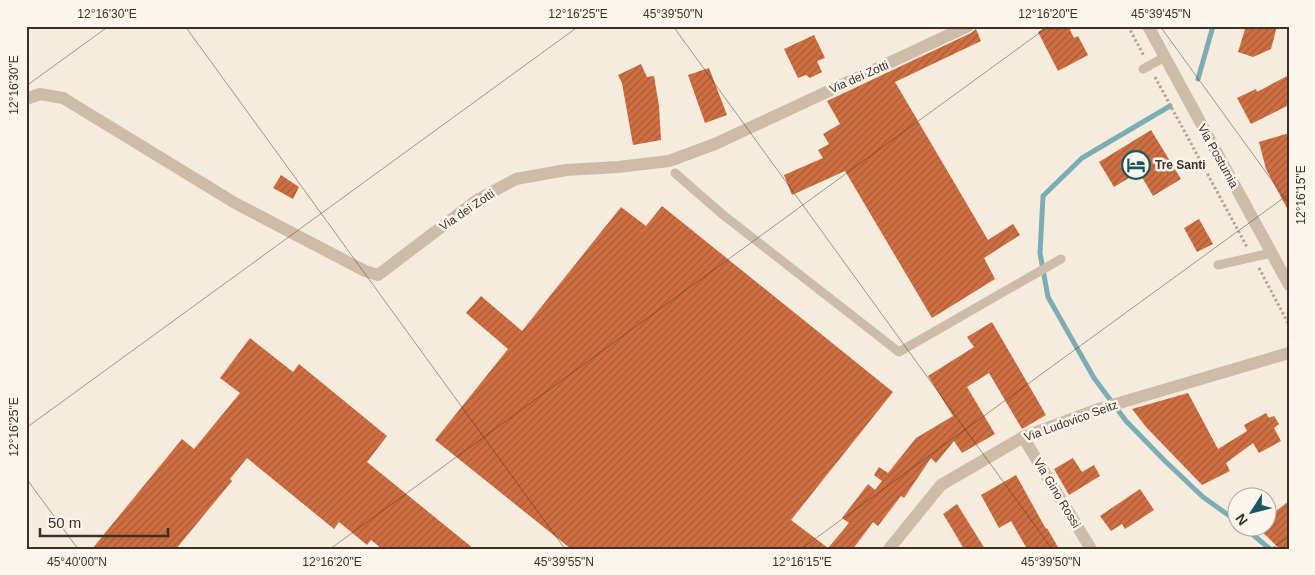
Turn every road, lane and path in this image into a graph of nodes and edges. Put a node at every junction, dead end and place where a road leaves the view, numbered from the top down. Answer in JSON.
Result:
{"nodes":[{"id":1,"x":968,"y":26,"type":"edge"},
{"id":2,"x":1128,"y":26,"type":"edge"},
{"id":3,"x":1148,"y":26,"type":"edge"},
{"id":4,"x":1165,"y":57,"type":"junction"},
{"id":5,"x":1146,"y":67,"type":"junction"},
{"id":6,"x":26,"y":99,"type":"edge"},
{"id":7,"x":675,"y":173,"type":"dead end"},
{"id":8,"x":1271,"y":253,"type":"junction"},
{"id":9,"x":1253,"y":257,"type":"junction"},
{"id":10,"x":1061,"y":259,"type":"dead end"},
{"id":11,"x":1218,"y":265,"type":"dead end"},
{"id":12,"x":1289,"y":285,"type":"edge"},
{"id":13,"x":1289,"y":325,"type":"edge"},
{"id":14,"x":1289,"y":352,"type":"edge"},
{"id":15,"x":1023,"y":437,"type":"junction"},
{"id":16,"x":889,"y":549,"type":"edge"},
{"id":17,"x":1090,"y":549,"type":"edge"}],
"edges":[{"from":1,"to":6,"type":"street","name":"Via dei Zotti"},
{"from":2,"to":5,"type":"path"},
{"from":3,"to":4,"type":"street","name":"Via Postumia"},
{"from":4,"to":5,"type":"lane"},
{"from":4,"to":8,"type":"street","name":"Via Postumia"},
{"from":5,"to":9,"type":"path"},
{"from":7,"to":10,"type":"lane"},
{"from":8,"to":9,"type":"lane"},
{"from":8,"to":12,"type":"street","name":"Via Postumia"},
{"from":9,"to":11,"type":"lane"},
{"from":9,"to":13,"type":"path"},
{"from":14,"to":15,"type":"street","name":"Via Ludovico Seitz"},
{"from":15,"to":16,"type":"street","name":"Via Ludovico Seitz"},
{"from":15,"to":17,"type":"street","name":"Via Gino Rossi"}]}
